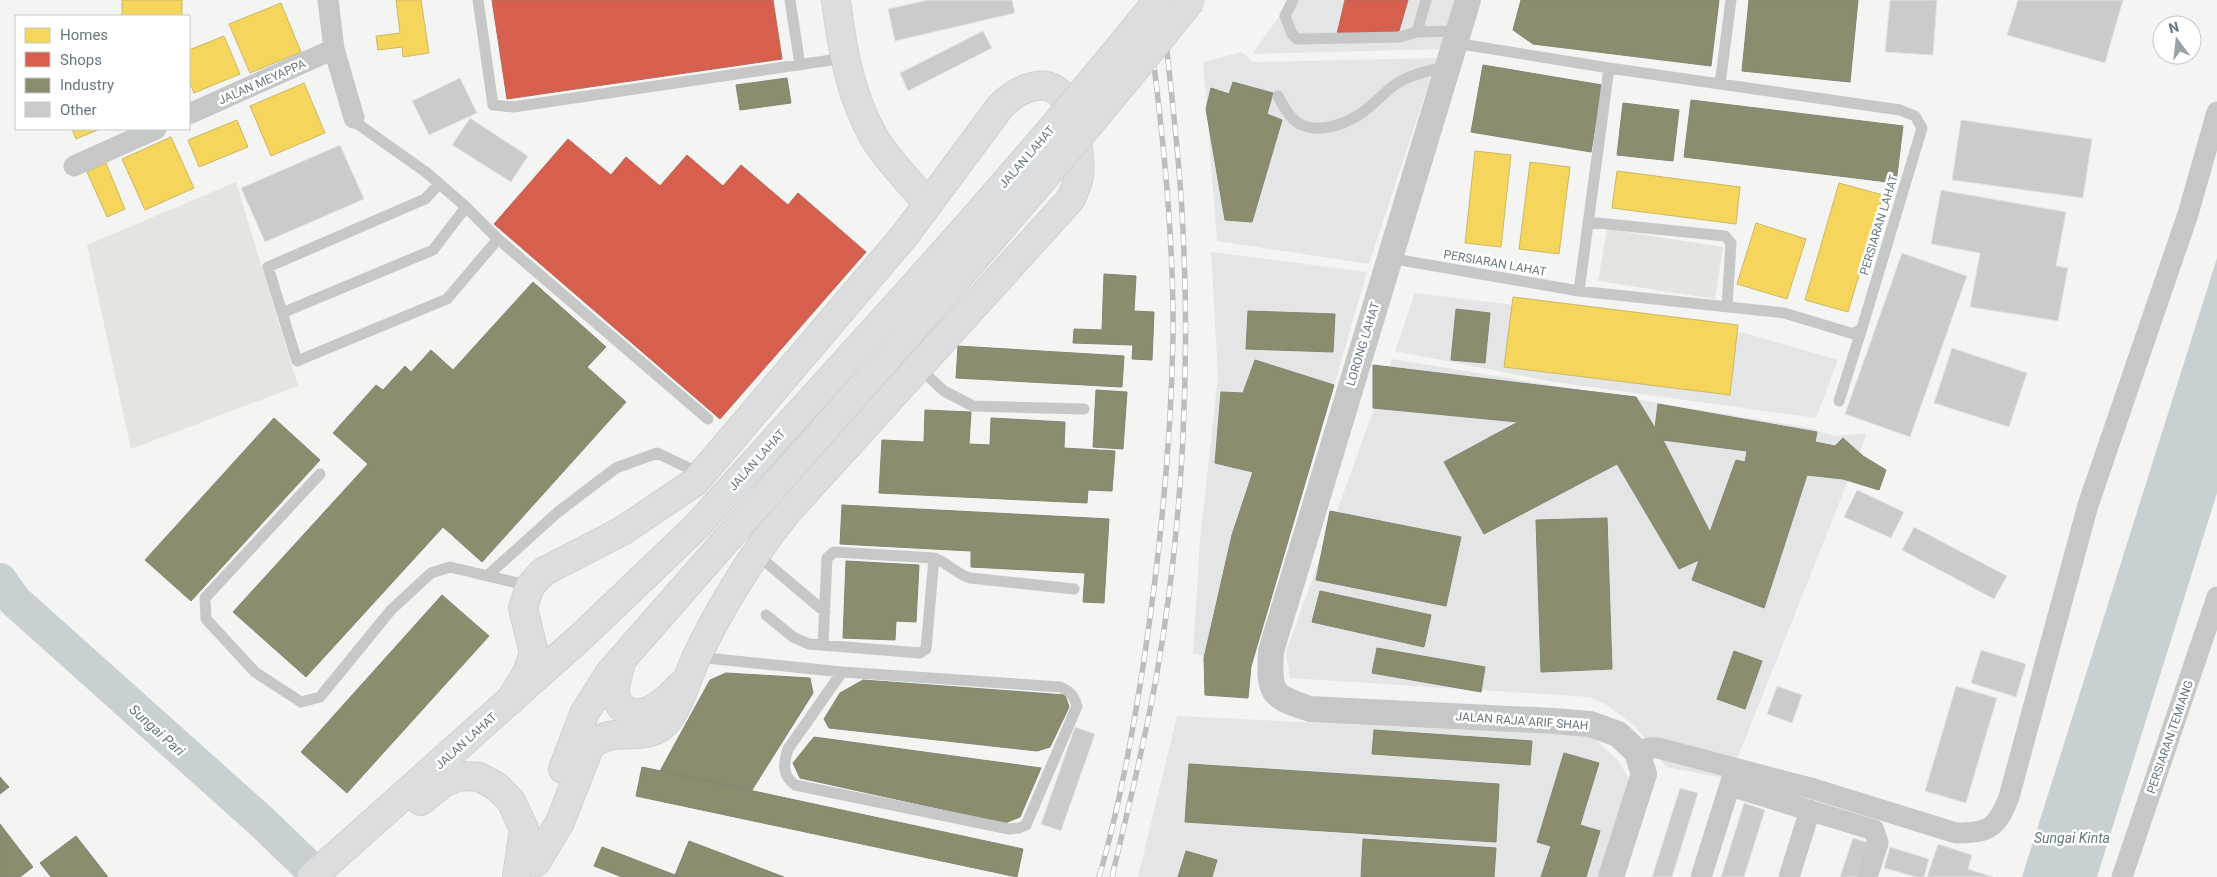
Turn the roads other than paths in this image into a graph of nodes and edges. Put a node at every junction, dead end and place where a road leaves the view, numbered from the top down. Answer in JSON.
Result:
{"nodes":[{"id":1,"x":328,"y":0,"type":"edge"},
{"id":2,"x":478,"y":0,"type":"edge"},
{"id":3,"x":790,"y":0,"type":"edge"},
{"id":4,"x":836,"y":0,"type":"edge"},
{"id":5,"x":1158,"y":0,"type":"edge"},
{"id":6,"x":1191,"y":0,"type":"edge"},
{"id":7,"x":1293,"y":0,"type":"edge"},
{"id":8,"x":1426,"y":0,"type":"edge"},
{"id":9,"x":1468,"y":0,"type":"edge"},
{"id":10,"x":1731,"y":0,"type":"edge"},
{"id":11,"x":1417,"y":32,"type":"junction"},
{"id":12,"x":1454,"y":47,"type":"junction"},
{"id":13,"x":334,"y":49,"type":"junction"},
{"id":14,"x":845,"y":58,"type":"junction"},
{"id":15,"x":800,"y":65,"type":"junction"},
{"id":16,"x":1609,"y":68,"type":"junction"},
{"id":17,"x":1720,"y":84,"type":"junction"},
{"id":18,"x":1278,"y":96,"type":"dead end"},
{"id":19,"x":2217,"y":112,"type":"edge"},
{"id":20,"x":190,"y":114,"type":"edge"},
{"id":21,"x":354,"y":118,"type":"joint"},
{"id":22,"x":154,"y":130,"type":"edge"},
{"id":23,"x":74,"y":166,"type":"dead end"},
{"id":24,"x":439,"y":184,"type":"junction"},
{"id":25,"x":928,"y":204,"type":"junction"},
{"id":26,"x":466,"y":207,"type":"junction"},
{"id":27,"x":1588,"y":222,"type":"junction"},
{"id":28,"x":498,"y":239,"type":"junction"},
{"id":29,"x":1389,"y":258,"type":"junction"},
{"id":30,"x":1579,"y":292,"type":"junction"},
{"id":31,"x":1727,"y":307,"type":"junction"},
{"id":32,"x":282,"y":313,"type":"junction"},
{"id":33,"x":1862,"y":328,"type":"junction"},
{"id":34,"x":918,"y":367,"type":"junction"},
{"id":35,"x":1839,"y":402,"type":"dead end"},
{"id":36,"x":1084,"y":409,"type":"dead end"},
{"id":37,"x":708,"y":419,"type":"dead end"},
{"id":38,"x":320,"y":474,"type":"dead end"},
{"id":39,"x":702,"y":474,"type":"junction"},
{"id":40,"x":755,"y":553,"type":"junction"},
{"id":41,"x":934,"y":558,"type":"junction"},
{"id":42,"x":488,"y":576,"type":"junction"},
{"id":43,"x":530,"y":586,"type":"junction"},
{"id":44,"x":1074,"y":589,"type":"dead end"},
{"id":45,"x":2217,"y":597,"type":"edge"},
{"id":46,"x":824,"y":612,"type":"junction"},
{"id":47,"x":766,"y":615,"type":"dead end"},
{"id":48,"x":583,"y":635,"type":"junction"},
{"id":49,"x":823,"y":645,"type":"junction"},
{"id":50,"x":622,"y":658,"type":"junction"},
{"id":51,"x":693,"y":667,"type":"junction"},
{"id":52,"x":842,"y":672,"type":"junction"},
{"id":53,"x":1273,"y":690,"type":"joint"},
{"id":54,"x":510,"y":701,"type":"junction"},
{"id":55,"x":1637,"y":752,"type":"junction"},
{"id":56,"x":1733,"y":777,"type":"junction"},
{"id":57,"x":1810,"y":810,"type":"junction"},
{"id":58,"x":529,"y":872,"type":"edge"},
{"id":59,"x":324,"y":873,"type":"edge"},
{"id":60,"x":1611,"y":877,"type":"edge"},
{"id":61,"x":1701,"y":877,"type":"edge"},
{"id":62,"x":1788,"y":877,"type":"edge"},
{"id":63,"x":1867,"y":877,"type":"edge"},
{"id":64,"x":2122,"y":877,"type":"edge"}],
"edges":[{"from":1,"to":13,"type":"street"},
{"from":2,"to":15,"type":"lane"},
{"from":3,"to":15,"type":"lane"},
{"from":4,"to":14,"type":"main road"},
{"from":5,"to":48,"type":"main road","name":"JALAN LAHAT","bridge":true},
{"from":6,"to":50,"type":"main road","bridge":true},
{"from":7,"to":11,"type":"lane"},
{"from":8,"to":11,"type":"lane"},
{"from":9,"to":12,"type":"street","name":"LORONG LAHAT"},
{"from":10,"to":17,"type":"lane"},
{"from":11,"to":12,"type":"lane"},
{"from":12,"to":16,"type":"lane","name":"PERSIARAN LAHAT"},
{"from":12,"to":18,"type":"lane"},
{"from":12,"to":29,"type":"street","name":"LORONG LAHAT"},
{"from":13,"to":20,"type":"street","name":"JALAN MEYAPPA"},
{"from":13,"to":21,"type":"street"},
{"from":14,"to":15,"type":"lane"},
{"from":14,"to":25,"type":"main road"},
{"from":16,"to":17,"type":"lane","name":"PERSIARAN LAHAT"},
{"from":16,"to":27,"type":"lane"},
{"from":17,"to":33,"type":"lane","name":"PERSIARAN LAHAT"},
{"from":19,"to":56,"type":"street"},
{"from":21,"to":24,"type":"lane"},
{"from":22,"to":23,"type":"street"},
{"from":24,"to":26,"type":"lane"},
{"from":24,"to":32,"type":"lane"},
{"from":25,"to":34,"type":"main road"},
{"from":25,"to":39,"type":"main road"},
{"from":26,"to":28,"type":"lane"},
{"from":26,"to":32,"type":"lane"},
{"from":27,"to":30,"type":"lane"},
{"from":27,"to":31,"type":"lane"},
{"from":28,"to":32,"type":"lane"},
{"from":28,"to":37,"type":"lane"},
{"from":29,"to":30,"type":"lane","name":"PERSIARAN LAHAT"},
{"from":29,"to":53,"type":"street","name":"LORONG LAHAT"},
{"from":30,"to":31,"type":"lane","name":"PERSIARAN LAHAT"},
{"from":31,"to":33,"type":"lane","name":"PERSIARAN LAHAT"},
{"from":33,"to":35,"type":"lane"},
{"from":34,"to":36,"type":"lane"},
{"from":34,"to":40,"type":"main road"},
{"from":38,"to":42,"type":"lane"},
{"from":39,"to":42,"type":"lane"},
{"from":39,"to":43,"type":"main road"},
{"from":40,"to":46,"type":"lane"},
{"from":40,"to":51,"type":"main road"},
{"from":41,"to":44,"type":"lane"},
{"from":41,"to":46,"type":"lane"},
{"from":41,"to":49,"type":"lane"},
{"from":42,"to":43,"type":"lane"},
{"from":43,"to":48,"type":"main road"},
{"from":43,"to":54,"type":"main road"},
{"from":45,"to":64,"type":"street","name":"PERSIARAN TEMIANG"},
{"from":46,"to":49,"type":"lane"},
{"from":47,"to":49,"type":"lane"},
{"from":48,"to":54,"type":"main road","name":"JALAN LAHAT"},
{"from":50,"to":51,"type":"main road"},
{"from":50,"to":58,"type":"main road"},
{"from":51,"to":52,"type":"lane"},
{"from":51,"to":58,"type":"main road"},
{"from":52,"to":52,"type":"lane"},
{"from":53,"to":55,"type":"street","name":"JALAN RAJA ARIF SHAH"},
{"from":54,"to":59,"type":"main road","name":"JALAN LAHAT"},
{"from":55,"to":56,"type":"street"},
{"from":55,"to":60,"type":"street"},
{"from":56,"to":57,"type":"street"},
{"from":56,"to":61,"type":"street"},
{"from":57,"to":62,"type":"street"},
{"from":57,"to":63,"type":"street"},
{"from":58,"to":59,"type":"main road"}]}
